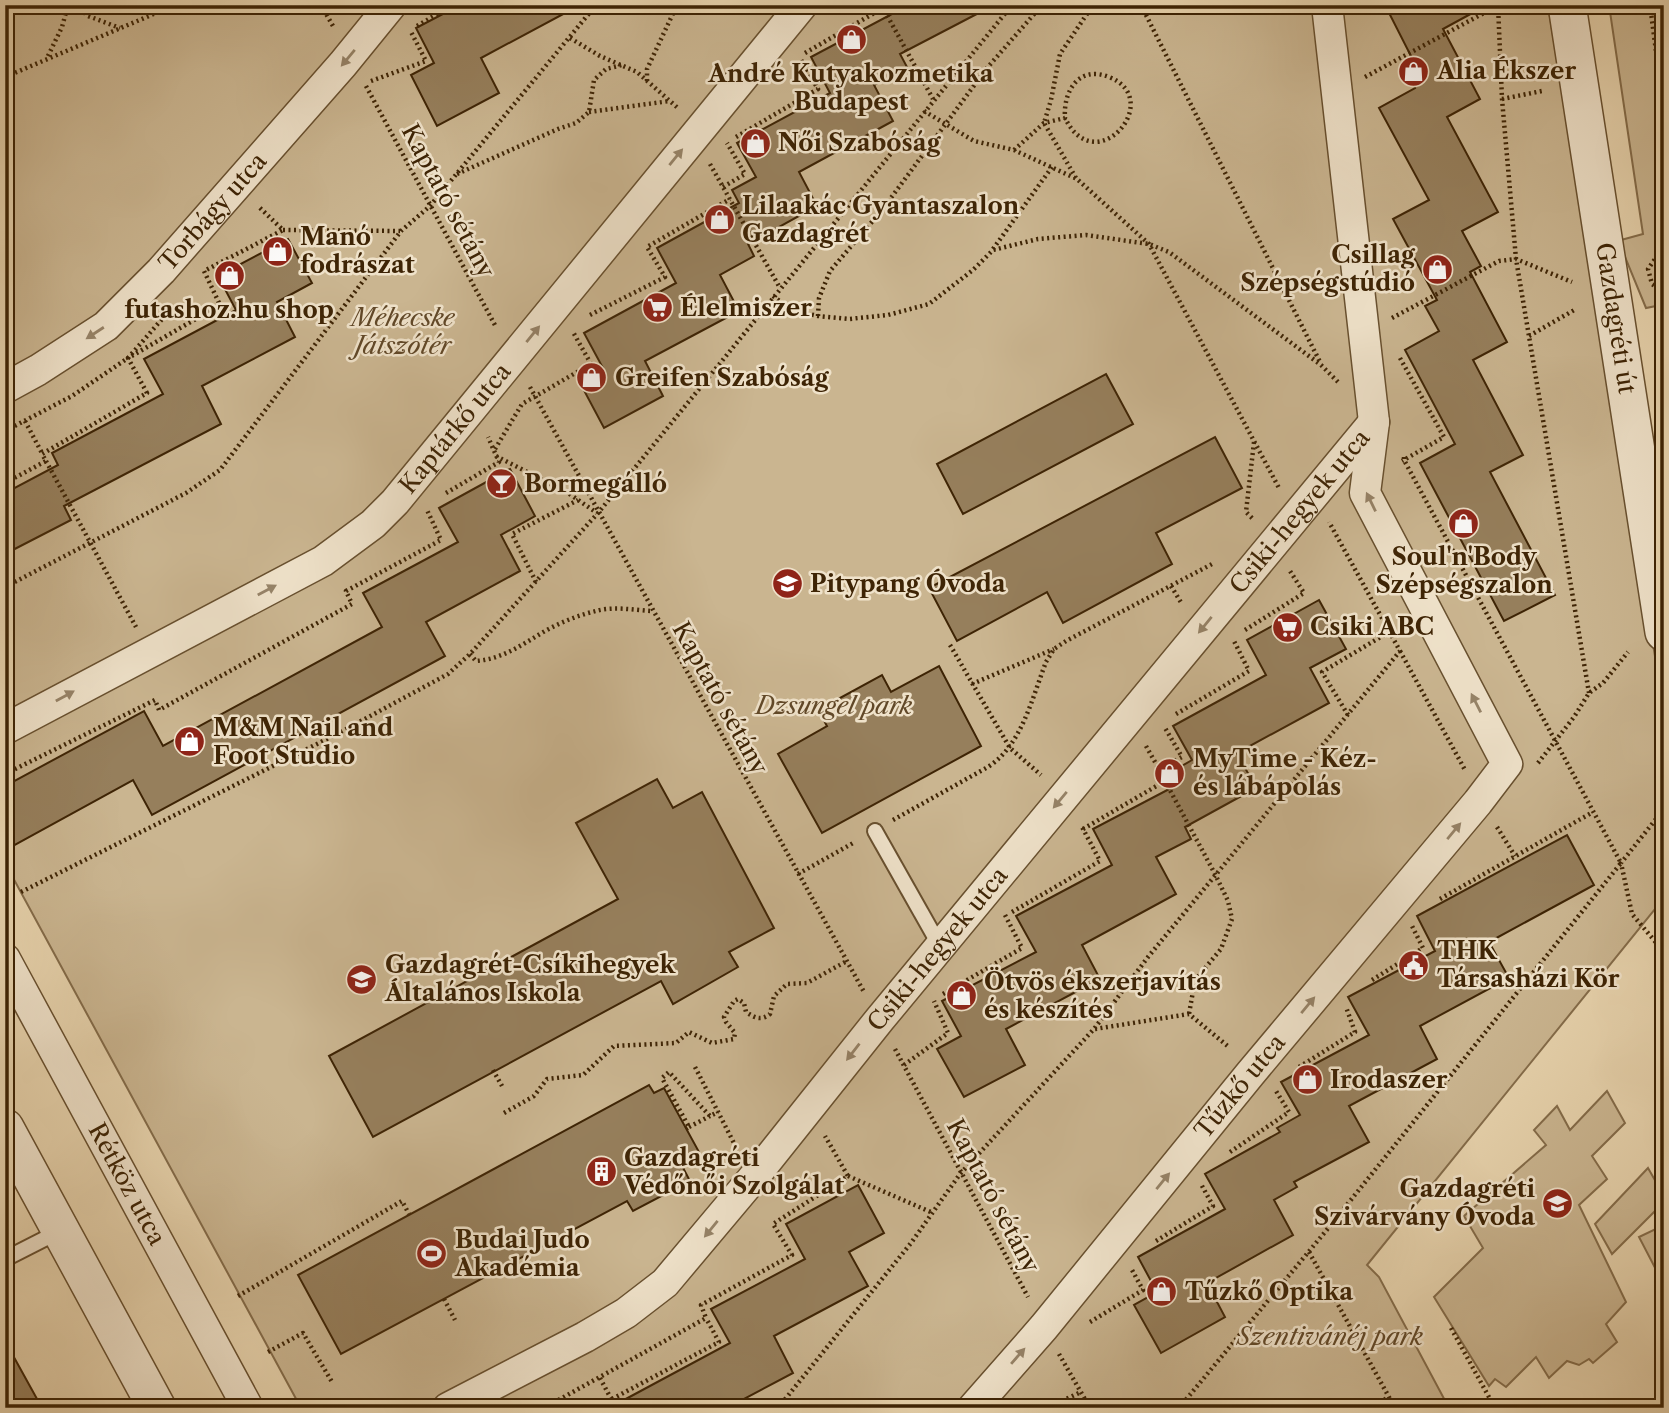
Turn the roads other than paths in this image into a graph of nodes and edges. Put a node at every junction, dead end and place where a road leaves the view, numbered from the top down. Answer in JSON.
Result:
{"nodes":[{"id":1,"x":391,"y":5,"type":"edge"},
{"id":2,"x":802,"y":5,"type":"edge"},
{"id":3,"x":1326,"y":5,"type":"edge"},
{"id":4,"x":1567,"y":5,"type":"edge"},
{"id":5,"x":5,"y":388,"type":"edge"},
{"id":6,"x":1374,"y":422,"type":"junction"},
{"id":7,"x":1664,"y":632,"type":"edge"},
{"id":8,"x":5,"y":729,"type":"edge"},
{"id":9,"x":1507,"y":764,"type":"joint"},
{"id":10,"x":875,"y":831,"type":"road end"},
{"id":11,"x":940,"y":946,"type":"junction"},
{"id":12,"x":5,"y":959,"type":"edge"},
{"id":13,"x":5,"y":1128,"type":"edge"},
{"id":14,"x":61,"y":1231,"type":"junction"},
{"id":15,"x":5,"y":1259,"type":"edge"},
{"id":16,"x":157,"y":1408,"type":"edge"},
{"id":17,"x":248,"y":1408,"type":"edge"},
{"id":18,"x":448,"y":1408,"type":"edge"},
{"id":19,"x":974,"y":1408,"type":"edge"}],
"edges":[{"from":1,"to":5,"type":"street","name":"Torbágy utca","one_way":true},
{"from":8,"to":2,"type":"street","name":"Kaptárkő utca","one_way":true},
{"from":3,"to":6,"type":"street","name":"Csiki-hegyek utca"},
{"from":4,"to":7,"type":"street","name":"Gazdagréti út"},
{"from":9,"to":6,"type":"street","name":"Csiki-hegyek utca","one_way":true},
{"from":6,"to":11,"type":"street","name":"Csiki-hegyek utca","one_way":true},
{"from":19,"to":9,"type":"street","name":"Tűzkő utca","one_way":true},
{"from":10,"to":11,"type":"lane"},
{"from":11,"to":18,"type":"street","name":"Csiki-hegyek utca","one_way":true},
{"from":12,"to":17,"type":"street","name":"Rétköz utca"},
{"from":13,"to":14,"type":"street"},
{"from":14,"to":15,"type":"lane"},
{"from":14,"to":16,"type":"street"}]}
